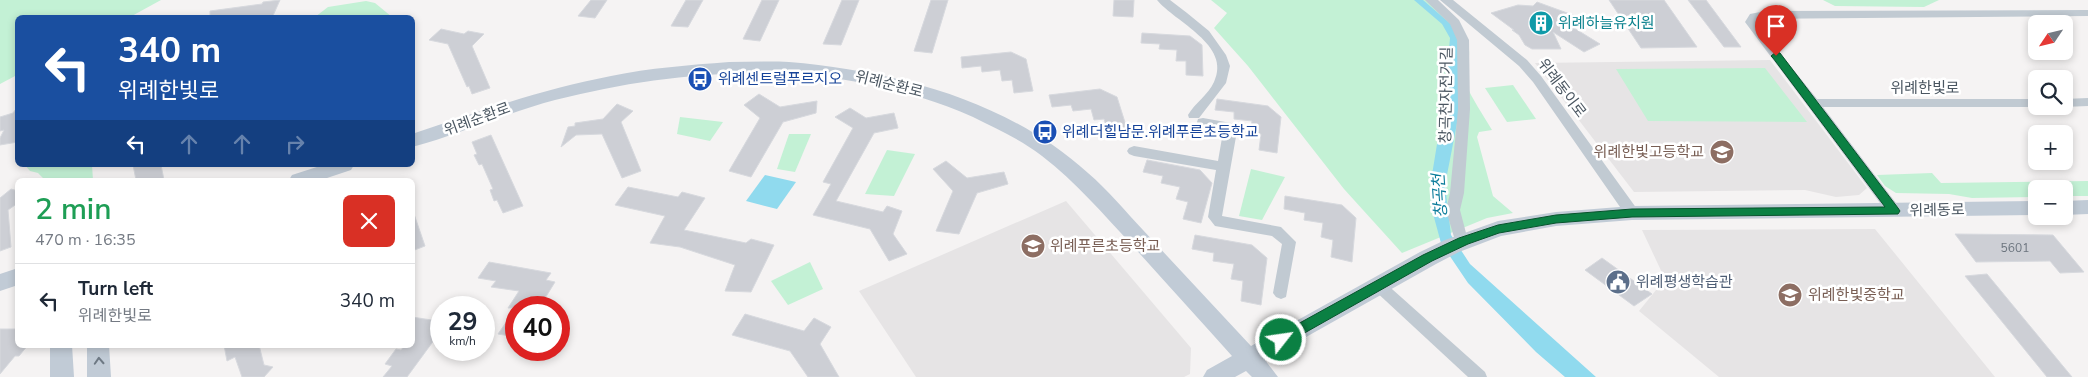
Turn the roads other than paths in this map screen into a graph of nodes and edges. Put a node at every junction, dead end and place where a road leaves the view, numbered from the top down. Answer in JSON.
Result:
{"nodes":[{"id":1,"x":1163,"y":0,"type":"edge"},
{"id":2,"x":1431,"y":0,"type":"edge"},
{"id":3,"x":1446,"y":0,"type":"edge"},
{"id":4,"x":2074,"y":13,"type":"junction"},
{"id":5,"x":2088,"y":13,"type":"edge"},
{"id":6,"x":2088,"y":25,"type":"edge"},
{"id":7,"x":2088,"y":102,"type":"edge"},
{"id":8,"x":1814,"y":103,"type":"junction"},
{"id":9,"x":2028,"y":103,"type":"edge"},
{"id":10,"x":2073,"y":103,"type":"edge"},
{"id":11,"x":415,"y":140,"type":"edge"},
{"id":12,"x":1134,"y":151,"type":"dead end"},
{"id":13,"x":338,"y":167,"type":"edge"},
{"id":14,"x":1224,"y":167,"type":"junction"},
{"id":15,"x":306,"y":178,"type":"edge"},
{"id":16,"x":2088,"y":207,"type":"edge"},
{"id":17,"x":2028,"y":208,"type":"edge"},
{"id":18,"x":2073,"y":208,"type":"edge"},
{"id":19,"x":1894,"y":211,"type":"junction"},
{"id":20,"x":1632,"y":213,"type":"junction"},
{"id":21,"x":1459,"y":233,"type":"dead end"},
{"id":22,"x":15,"y":277,"type":"edge"},
{"id":23,"x":0,"y":282,"type":"edge"},
{"id":24,"x":1378,"y":285,"type":"junction"},
{"id":25,"x":1281,"y":293,"type":"dead end"},
{"id":26,"x":61,"y":348,"type":"edge"},
{"id":27,"x":98,"y":348,"type":"edge"},
{"id":28,"x":1248,"y":358,"type":"junction"},
{"id":29,"x":62,"y":377,"type":"edge"},
{"id":30,"x":100,"y":377,"type":"edge"},
{"id":31,"x":1215,"y":377,"type":"edge"},
{"id":32,"x":1266,"y":377,"type":"edge"},
{"id":33,"x":1479,"y":377,"type":"edge"}],
"edges":[{"from":1,"to":14,"type":"street"},
{"from":2,"to":21,"type":"street","name":"창곡천자전거길"},
{"from":3,"to":20,"type":"street","name":"위례동이로"},
{"from":4,"to":5,"type":"street"},
{"from":4,"to":6,"type":"street"},
{"from":4,"to":8,"type":"street"},
{"from":7,"to":10,"type":"street"},
{"from":8,"to":9,"type":"street","name":"위례한빛로"},
{"from":8,"to":19,"type":"street"},
{"from":11,"to":28,"type":"street","name":"위례순환로"},
{"from":12,"to":14,"type":"street"},
{"from":13,"to":15,"type":"street"},
{"from":14,"to":25,"type":"street"},
{"from":16,"to":18,"type":"street"},
{"from":17,"to":19,"type":"street","name":"위례동로"},
{"from":19,"to":20,"type":"street","name":"위례동로"},
{"from":20,"to":24,"type":"street","name":"위례동로"},
{"from":22,"to":23,"type":"street"},
{"from":24,"to":28,"type":"street","name":"위례동로"},
{"from":24,"to":33,"type":"street"},
{"from":26,"to":29,"type":"street"},
{"from":30,"to":27,"type":"street","one_way":true},
{"from":28,"to":31,"type":"street","name":"위례동로"},
{"from":28,"to":32,"type":"street","name":"위례순환로"}]}
